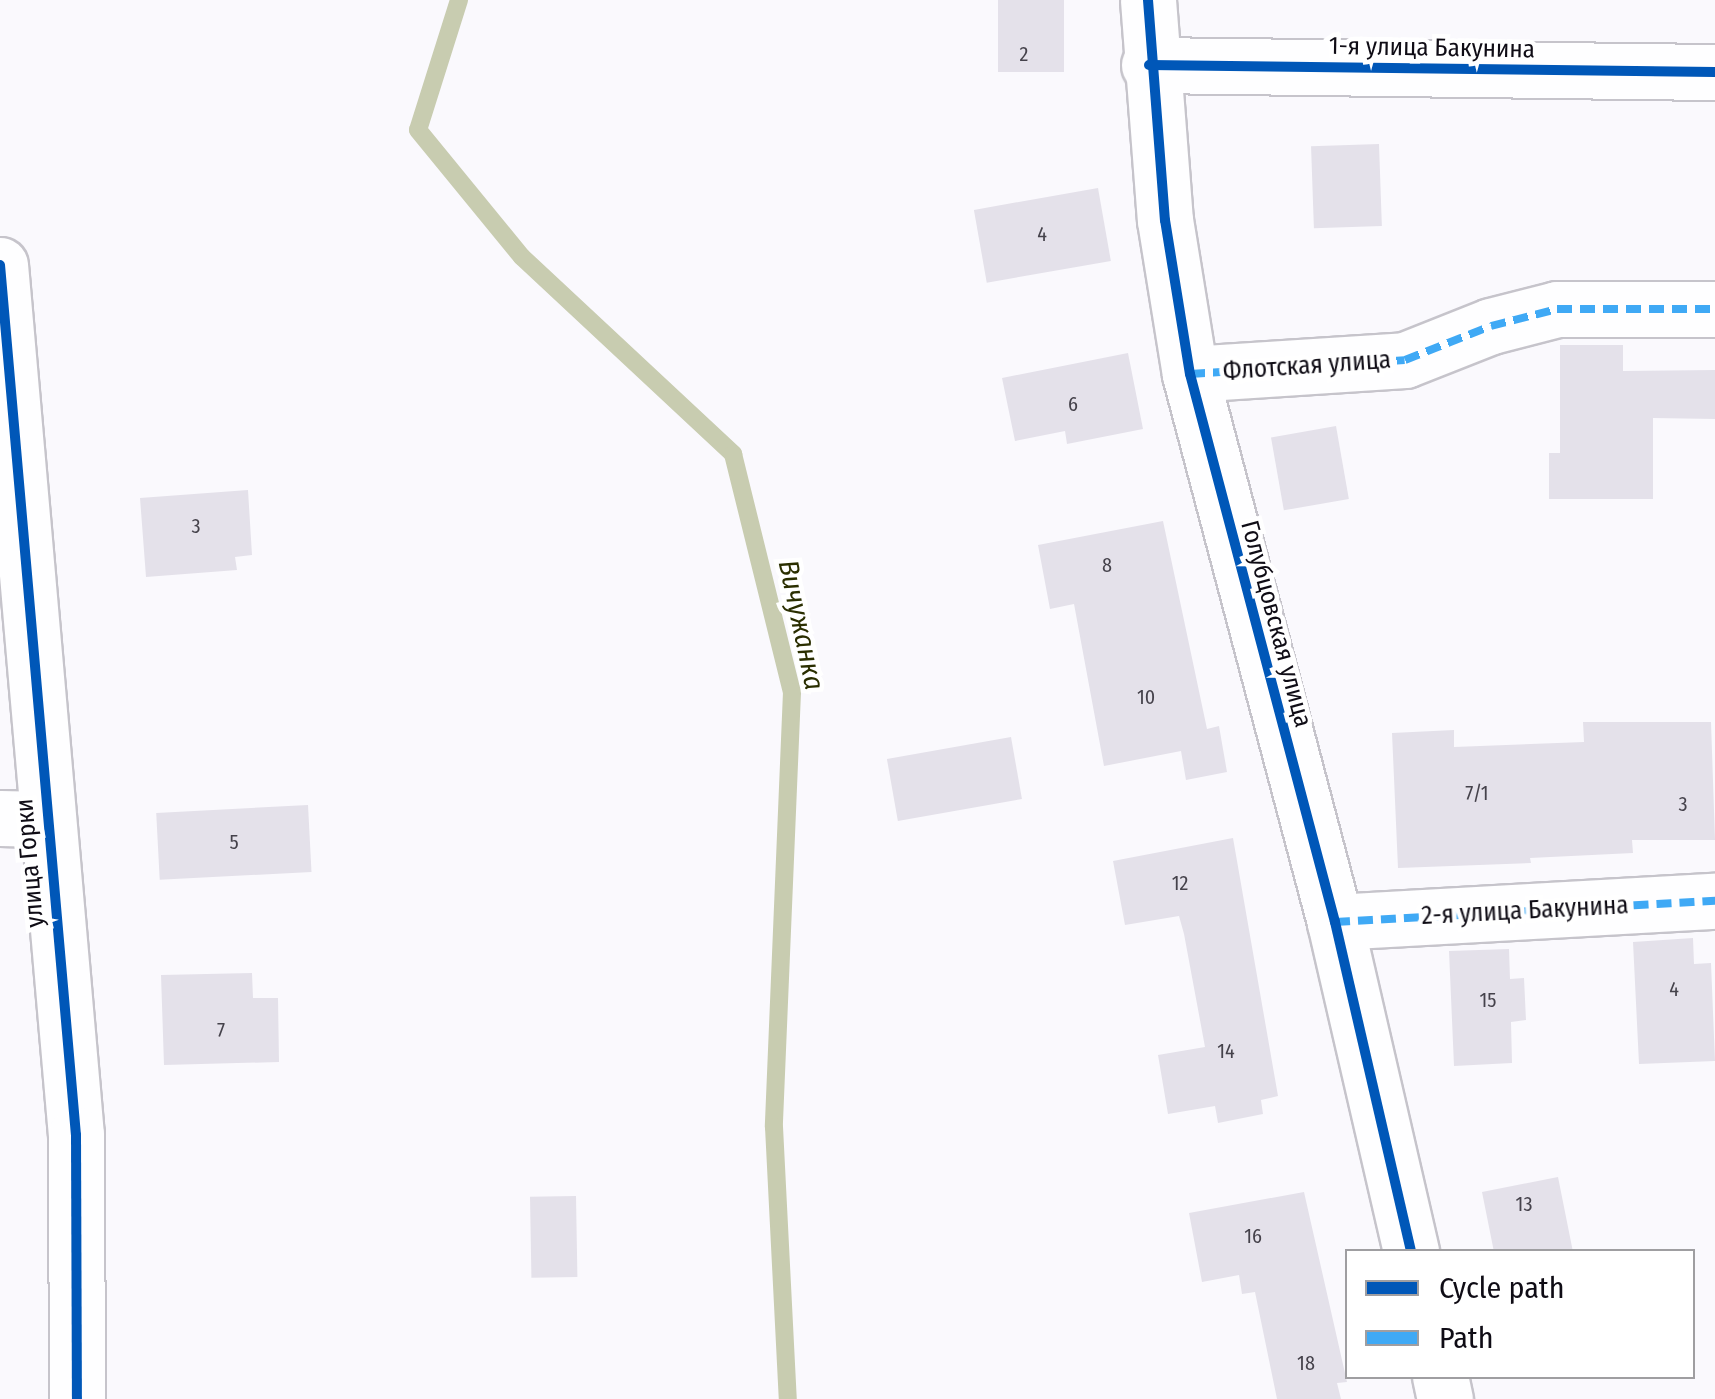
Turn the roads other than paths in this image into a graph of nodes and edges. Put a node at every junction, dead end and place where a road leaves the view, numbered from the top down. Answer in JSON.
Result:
{"nodes":[{"id":1,"x":1148,"y":0,"type":"edge"},
{"id":2,"x":1149,"y":65,"type":"junction"},
{"id":3,"x":1715,"y":72,"type":"edge"},
{"id":4,"x":0,"y":265,"type":"edge"},
{"id":5,"x":1715,"y":310,"type":"edge"},
{"id":6,"x":1190,"y":374,"type":"junction"},
{"id":7,"x":23,"y":819,"type":"edge"},
{"id":8,"x":1715,"y":901,"type":"edge"},
{"id":9,"x":1335,"y":922,"type":"junction"},
{"id":10,"x":1410,"y":1249,"type":"edge"},
{"id":11,"x":77,"y":1399,"type":"edge"}],
"edges":[{"from":1,"to":2,"type":"street","name":"Голубцовская улица"},
{"from":2,"to":3,"type":"street","name":"1-я улица Бакунина"},
{"from":2,"to":6,"type":"street","name":"Голубцовская улица"},
{"from":4,"to":7,"type":"street","name":"улица Горки"},
{"from":5,"to":6,"type":"street","name":"Флотская улица"},
{"from":6,"to":9,"type":"street","name":"Голубцовская улица"},
{"from":7,"to":11,"type":"street","name":"улица Горки"},
{"from":8,"to":9,"type":"street","name":"2-я улица Бакунина"},
{"from":9,"to":10,"type":"street","name":"Голубцовская улица"}]}
